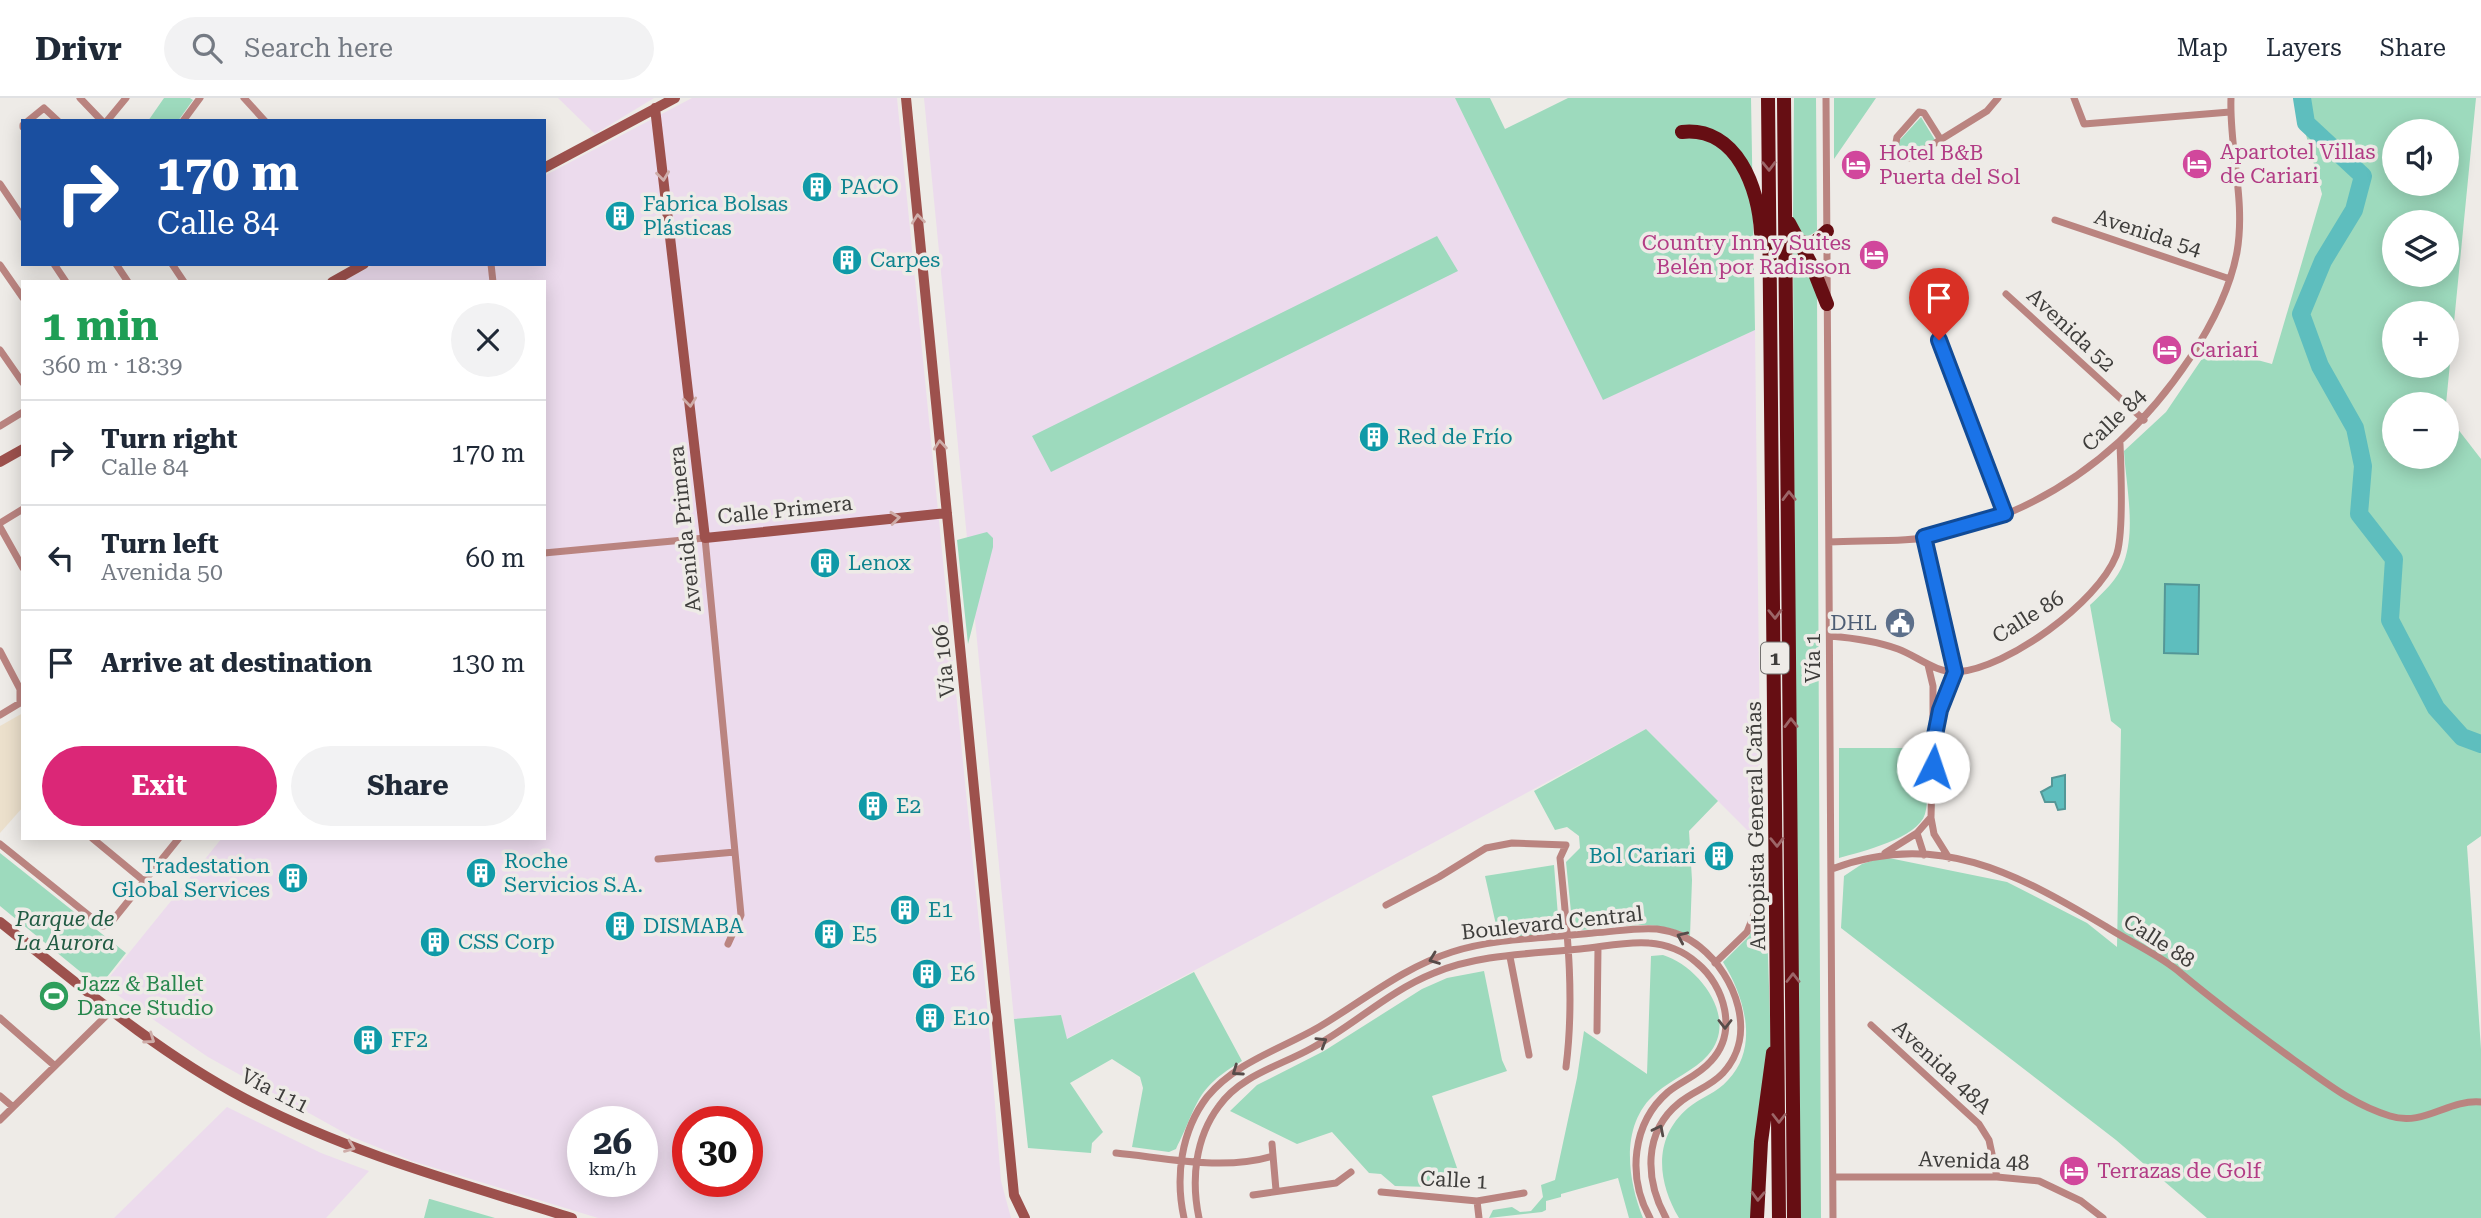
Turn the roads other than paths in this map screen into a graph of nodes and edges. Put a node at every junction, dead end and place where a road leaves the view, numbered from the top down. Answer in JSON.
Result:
{"nodes":[{"id":1,"x":80,"y":98,"type":"edge"},
{"id":2,"x":125,"y":98,"type":"edge"},
{"id":3,"x":200,"y":98,"type":"edge"},
{"id":4,"x":244,"y":98,"type":"edge"},
{"id":5,"x":675,"y":98,"type":"edge"},
{"id":6,"x":906,"y":98,"type":"edge"},
{"id":7,"x":1768,"y":98,"type":"edge"},
{"id":8,"x":1784,"y":98,"type":"edge"},
{"id":9,"x":1826,"y":98,"type":"edge"},
{"id":10,"x":1998,"y":98,"type":"edge"},
{"id":11,"x":2074,"y":98,"type":"edge"},
{"id":12,"x":2231,"y":98,"type":"edge"},
{"id":13,"x":655,"y":108,"type":"junction"},
{"id":14,"x":2230,"y":112,"type":"junction"},
{"id":15,"x":30,"y":119,"type":"edge"},
{"id":16,"x":56,"y":119,"type":"edge"},
{"id":17,"x":103,"y":119,"type":"edge"},
{"id":18,"x":107,"y":119,"type":"edge"},
{"id":19,"x":184,"y":119,"type":"edge"},
{"id":20,"x":263,"y":119,"type":"edge"},
{"id":21,"x":1682,"y":132,"type":"dead end"},
{"id":22,"x":1941,"y":140,"type":"junction"},
{"id":23,"x":546,"y":167,"type":"edge"},
{"id":24,"x":0,"y":184,"type":"edge"},
{"id":25,"x":8,"y":197,"type":"junction"},
{"id":26,"x":0,"y":202,"type":"edge"},
{"id":27,"x":1786,"y":212,"type":"junction"},
{"id":28,"x":21,"y":215,"type":"edge"},
{"id":29,"x":2055,"y":220,"type":"dead end"},
{"id":30,"x":1827,"y":231,"type":"junction"},
{"id":31,"x":1796,"y":240,"type":"junction"},
{"id":32,"x":0,"y":265,"type":"edge"},
{"id":33,"x":360,"y":266,"type":"edge"},
{"id":34,"x":2230,"y":279,"type":"junction"},
{"id":35,"x":336,"y":280,"type":"edge"},
{"id":36,"x":2006,"y":294,"type":"dead end"},
{"id":37,"x":21,"y":295,"type":"edge"},
{"id":38,"x":1827,"y":304,"type":"junction"},
{"id":39,"x":1939,"y":340,"type":"dead end"},
{"id":40,"x":0,"y":350,"type":"edge"},
{"id":41,"x":21,"y":380,"type":"edge"},
{"id":42,"x":21,"y":413,"type":"edge"},
{"id":43,"x":2144,"y":420,"type":"junction"},
{"id":44,"x":0,"y":426,"type":"edge"},
{"id":45,"x":2120,"y":444,"type":"junction"},
{"id":46,"x":21,"y":450,"type":"edge"},
{"id":47,"x":0,"y":462,"type":"edge"},
{"id":48,"x":21,"y":510,"type":"edge"},
{"id":49,"x":947,"y":513,"type":"junction"},
{"id":50,"x":2005,"y":514,"type":"junction"},
{"id":51,"x":0,"y":525,"type":"edge"},
{"id":52,"x":1924,"y":537,"type":"junction"},
{"id":53,"x":705,"y":538,"type":"junction"},
{"id":54,"x":1829,"y":542,"type":"junction"},
{"id":55,"x":546,"y":553,"type":"edge"},
{"id":56,"x":21,"y":564,"type":"edge"},
{"id":57,"x":1775,"y":583,"type":"junction"},
{"id":58,"x":1830,"y":636,"type":"junction"},
{"id":59,"x":0,"y":651,"type":"edge"},
{"id":60,"x":1928,"y":665,"type":"junction"},
{"id":61,"x":1955,"y":672,"type":"junction"},
{"id":62,"x":0,"y":715,"type":"edge"},
{"id":63,"x":1933,"y":745,"type":"junction"},
{"id":64,"x":1931,"y":817,"type":"junction"},
{"id":65,"x":1917,"y":833,"type":"junction"},
{"id":66,"x":94,"y":840,"type":"edge"},
{"id":67,"x":177,"y":840,"type":"edge"},
{"id":68,"x":0,"y":844,"type":"edge"},
{"id":69,"x":735,"y":852,"type":"junction"},
{"id":70,"x":1884,"y":853,"type":"junction"},
{"id":71,"x":1924,"y":855,"type":"junction"},
{"id":72,"x":1950,"y":858,"type":"junction"},
{"id":73,"x":658,"y":859,"type":"dead end"},
{"id":74,"x":1832,"y":869,"type":"junction"},
{"id":75,"x":144,"y":881,"type":"junction"},
{"id":76,"x":1762,"y":895,"type":"dead end"},
{"id":77,"x":1386,"y":905,"type":"dead end"},
{"id":78,"x":0,"y":922,"type":"edge"},
{"id":79,"x":1567,"y":936,"type":"junction"},
{"id":80,"x":728,"y":944,"type":"dead end"},
{"id":81,"x":1598,"y":947,"type":"junction"},
{"id":82,"x":1569,"y":950,"type":"junction"},
{"id":83,"x":1706,"y":952,"type":"junction"},
{"id":84,"x":1510,"y":957,"type":"junction"},
{"id":85,"x":1697,"y":962,"type":"junction"},
{"id":86,"x":1718,"y":966,"type":"junction"},
{"id":87,"x":1710,"y":977,"type":"junction"},
{"id":88,"x":1391,"y":981,"type":"junction"},
{"id":89,"x":1396,"y":992,"type":"junction"},
{"id":90,"x":111,"y":1011,"type":"junction"},
{"id":91,"x":0,"y":1018,"type":"edge"},
{"id":92,"x":1871,"y":1025,"type":"dead end"},
{"id":93,"x":1597,"y":1031,"type":"dead end"},
{"id":94,"x":1779,"y":1031,"type":"junction"},
{"id":95,"x":1529,"y":1055,"type":"dead end"},
{"id":96,"x":55,"y":1066,"type":"junction"},
{"id":97,"x":1566,"y":1067,"type":"dead end"},
{"id":98,"x":0,"y":1096,"type":"edge"},
{"id":99,"x":2481,"y":1102,"type":"edge"},
{"id":100,"x":13,"y":1107,"type":"junction"},
{"id":101,"x":0,"y":1120,"type":"edge"},
{"id":102,"x":1272,"y":1144,"type":"dead end"},
{"id":103,"x":1637,"y":1149,"type":"junction"},
{"id":104,"x":1650,"y":1151,"type":"junction"},
{"id":105,"x":1116,"y":1153,"type":"dead end"},
{"id":106,"x":1273,"y":1156,"type":"junction"},
{"id":107,"x":1181,"y":1159,"type":"junction"},
{"id":108,"x":1197,"y":1160,"type":"junction"},
{"id":109,"x":1351,"y":1172,"type":"dead end"},
{"id":110,"x":1833,"y":1177,"type":"junction"},
{"id":111,"x":1997,"y":1177,"type":"junction"},
{"id":112,"x":1276,"y":1190,"type":"junction"},
{"id":113,"x":1381,"y":1192,"type":"dead end"},
{"id":114,"x":1524,"y":1193,"type":"dead end"},
{"id":115,"x":1253,"y":1195,"type":"dead end"},
{"id":116,"x":1477,"y":1201,"type":"junction"},
{"id":117,"x":572,"y":1218,"type":"edge"},
{"id":118,"x":1025,"y":1218,"type":"edge"},
{"id":119,"x":1184,"y":1218,"type":"edge"},
{"id":120,"x":1199,"y":1218,"type":"edge"},
{"id":121,"x":1479,"y":1218,"type":"edge"},
{"id":122,"x":1650,"y":1218,"type":"edge"},
{"id":123,"x":1667,"y":1218,"type":"edge"},
{"id":124,"x":1757,"y":1218,"type":"edge"},
{"id":125,"x":1779,"y":1218,"type":"edge"},
{"id":126,"x":1794,"y":1218,"type":"edge"},
{"id":127,"x":1833,"y":1218,"type":"edge"},
{"id":128,"x":2103,"y":1218,"type":"edge"}],
"edges":[{"from":1,"to":17,"type":"street"},
{"from":2,"to":18,"type":"street"},
{"from":3,"to":19,"type":"street"},
{"from":4,"to":20,"type":"street"},
{"from":5,"to":13,"type":"main road"},
{"from":49,"to":6,"type":"main road","name":"Vía 106","one_way":true},
{"from":7,"to":57,"type":"highway","name":"Autopista General Cañas","number":"1","one_way":true},
{"from":8,"to":27,"type":"highway","name":"Autopista General Cañas","number":"1"},
{"from":9,"to":30,"type":"street","name":"Vía 1"},
{"from":10,"to":22,"type":"street"},
{"from":11,"to":14,"type":"street"},
{"from":12,"to":14,"type":"street","name":"Calle 84"},
{"from":13,"to":23,"type":"main road"},
{"from":13,"to":53,"type":"main road","name":"Avenida Primera","one_way":true},
{"from":14,"to":34,"type":"street","name":"Calle 84"},
{"from":15,"to":16,"type":"street"},
{"from":21,"to":57,"type":"highway"},
{"from":22,"to":22,"type":"street"},
{"from":24,"to":25,"type":"street"},
{"from":25,"to":26,"type":"street"},
{"from":25,"to":28,"type":"street"},
{"from":27,"to":31,"type":"highway"},
{"from":126,"to":27,"type":"highway","name":"Autopista General Cañas","number":"1","one_way":true},
{"from":29,"to":34,"type":"street","name":"Avenida 54"},
{"from":30,"to":31,"type":"highway"},
{"from":30,"to":38,"type":"street","name":"Vía 1"},
{"from":31,"to":38,"type":"highway"},
{"from":32,"to":37,"type":"street"},
{"from":33,"to":35,"type":"main road"},
{"from":34,"to":43,"type":"street","name":"Calle 84"},
{"from":36,"to":43,"type":"street","name":"Avenida 52"},
{"from":38,"to":54,"type":"street","name":"Vía 1"},
{"from":39,"to":50,"type":"street"},
{"from":40,"to":41,"type":"street"},
{"from":42,"to":44,"type":"street"},
{"from":43,"to":45,"type":"street","name":"Calle 84"},
{"from":45,"to":50,"type":"street","name":"Calle 84"},
{"from":45,"to":61,"type":"street","name":"Calle 86"},
{"from":46,"to":47,"type":"main road"},
{"from":48,"to":51,"type":"street"},
{"from":53,"to":49,"type":"main road","name":"Calle Primera","one_way":true},
{"from":49,"to":118,"type":"main road","name":"Vía 106"},
{"from":50,"to":52,"type":"street","name":"Calle 84"},
{"from":51,"to":56,"type":"street"},
{"from":52,"to":54,"type":"street","name":"Calle 84"},
{"from":52,"to":61,"type":"street"},
{"from":53,"to":55,"type":"street","name":"Calle Primera"},
{"from":53,"to":69,"type":"street","name":"Avenida Primera"},
{"from":54,"to":58,"type":"street","name":"Vía 1"},
{"from":57,"to":94,"type":"highway","name":"Autopista General Cañas","number":"1","one_way":true},
{"from":58,"to":60,"type":"street"},
{"from":58,"to":74,"type":"street","name":"Vía 1"},
{"from":59,"to":62,"type":"street"},
{"from":60,"to":61,"type":"street"},
{"from":60,"to":63,"type":"street"},
{"from":61,"to":63,"type":"street"},
{"from":63,"to":64,"type":"street"},
{"from":64,"to":65,"type":"street"},
{"from":64,"to":72,"type":"street"},
{"from":65,"to":70,"type":"street"},
{"from":65,"to":71,"type":"street"},
{"from":66,"to":75,"type":"street"},
{"from":67,"to":75,"type":"street"},
{"from":68,"to":75,"type":"street"},
{"from":69,"to":73,"type":"street"},
{"from":69,"to":80,"type":"street","name":"Avenida Primera"},
{"from":70,"to":71,"type":"street","name":"Calle 88"},
{"from":70,"to":74,"type":"street","name":"Calle 88"},
{"from":71,"to":72,"type":"street","name":"Calle 88"},
{"from":72,"to":99,"type":"street","name":"Calle 88"},
{"from":74,"to":110,"type":"street","name":"Vía 1"},
{"from":76,"to":86,"type":"street"},
{"from":77,"to":79,"type":"street"},
{"from":78,"to":90,"type":"main road","name":"Vía 111"},
{"from":79,"to":82,"type":"street"},
{"from":83,"to":79,"type":"street","name":"Boulevard Central","one_way":true},
{"from":79,"to":88,"type":"street","name":"Boulevard Central","one_way":true},
{"from":81,"to":82,"type":"street","name":"Boulevard Central"},
{"from":81,"to":85,"type":"street","name":"Boulevard Central"},
{"from":81,"to":93,"type":"street"},
{"from":82,"to":84,"type":"street","name":"Boulevard Central"},
{"from":82,"to":97,"type":"street"},
{"from":83,"to":85,"type":"street"},
{"from":83,"to":86,"type":"street","name":"Boulevard Central"},
{"from":84,"to":89,"type":"street","name":"Boulevard Central"},
{"from":84,"to":95,"type":"street"},
{"from":85,"to":87,"type":"street","name":"Boulevard Central"},
{"from":86,"to":87,"type":"street"},
{"from":104,"to":86,"type":"street","name":"Boulevard Central","one_way":true},
{"from":87,"to":103,"type":"street","name":"Boulevard Central","one_way":true},
{"from":88,"to":89,"type":"street"},
{"from":88,"to":107,"type":"street","name":"Boulevard Central","one_way":true},
{"from":108,"to":89,"type":"street","name":"Boulevard Central","one_way":true},
{"from":90,"to":96,"type":"street"},
{"from":90,"to":117,"type":"main road","name":"Vía 111","one_way":true},
{"from":91,"to":96,"type":"street"},
{"from":92,"to":111,"type":"street","name":"Avenida 48A"},
{"from":94,"to":124,"type":"highway","one_way":true},
{"from":94,"to":125,"type":"highway","name":"Autopista General Cañas","number":"1","one_way":true},
{"from":96,"to":100,"type":"street"},
{"from":98,"to":100,"type":"street"},
{"from":100,"to":101,"type":"street"},
{"from":102,"to":106,"type":"street"},
{"from":103,"to":104,"type":"street"},
{"from":103,"to":122,"type":"street","name":"Boulevard Central"},
{"from":104,"to":123,"type":"street"},
{"from":105,"to":107,"type":"street"},
{"from":106,"to":108,"type":"street"},
{"from":106,"to":112,"type":"street"},
{"from":107,"to":108,"type":"street"},
{"from":107,"to":119,"type":"street","name":"Boulevard Central"},
{"from":108,"to":120,"type":"street","name":"Boulevard Central"},
{"from":109,"to":112,"type":"street"},
{"from":110,"to":111,"type":"street","name":"Avenida 48"},
{"from":110,"to":127,"type":"street","name":"Vía 1"},
{"from":111,"to":128,"type":"street","name":"Avenida 48"},
{"from":112,"to":115,"type":"street"},
{"from":113,"to":116,"type":"street","name":"Calle 1"},
{"from":114,"to":116,"type":"street","name":"Calle 1"},
{"from":116,"to":121,"type":"street"}]}
